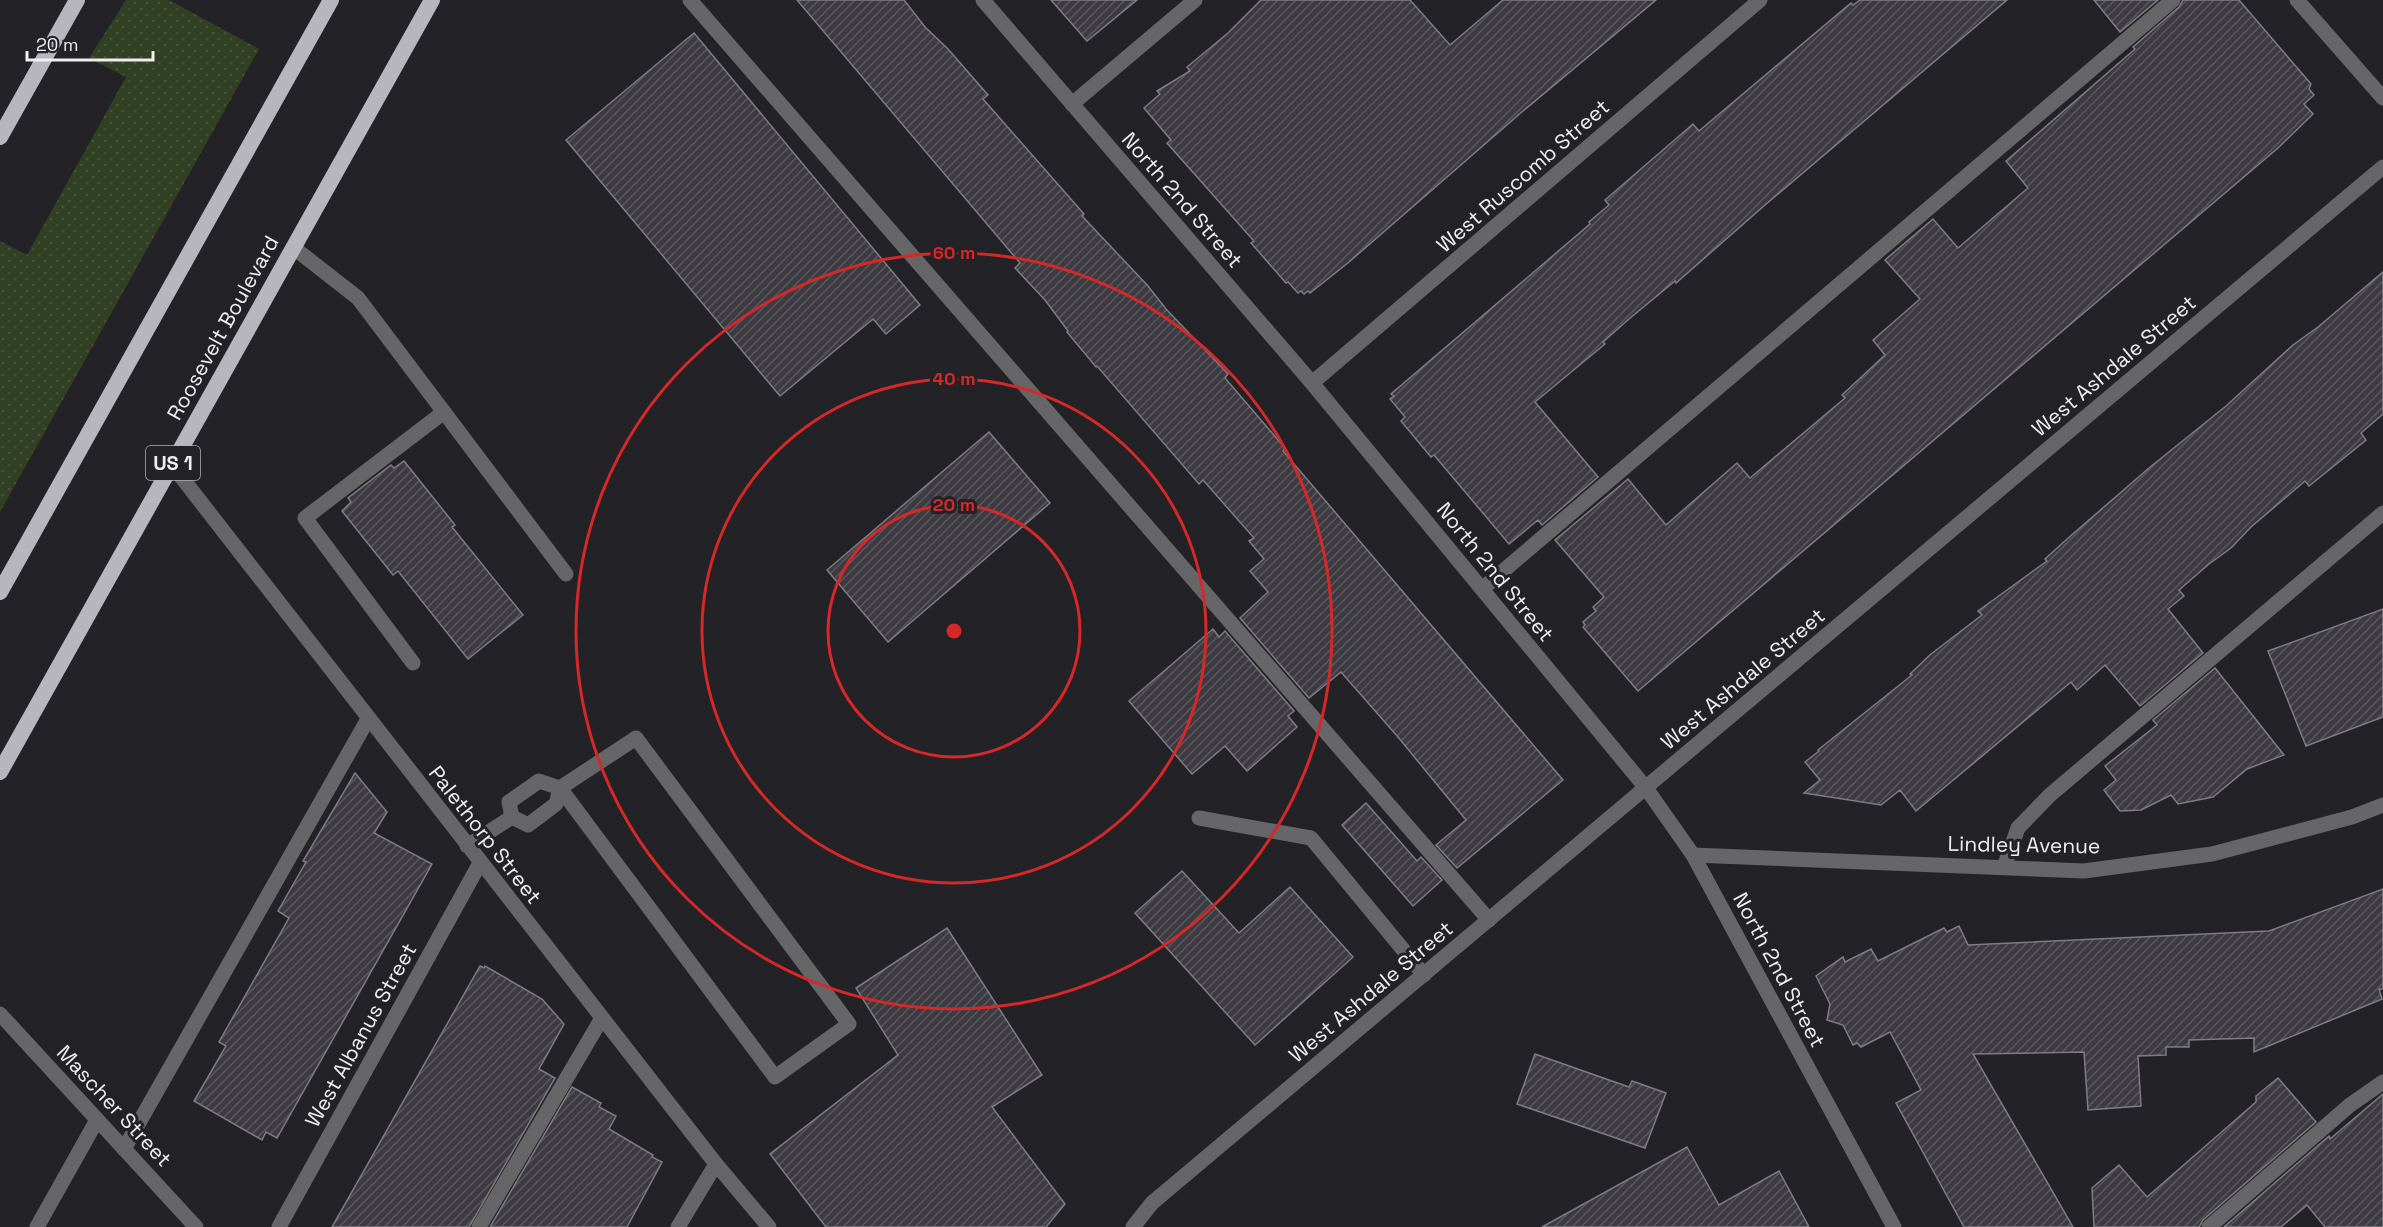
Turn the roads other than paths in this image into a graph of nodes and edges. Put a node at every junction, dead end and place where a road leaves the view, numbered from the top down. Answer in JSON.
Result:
{"nodes":[{"id":1,"x":77,"y":0,"type":"edge"},
{"id":2,"x":331,"y":0,"type":"edge"},
{"id":3,"x":432,"y":0,"type":"edge"},
{"id":4,"x":690,"y":0,"type":"edge"},
{"id":5,"x":983,"y":0,"type":"edge"},
{"id":6,"x":1195,"y":0,"type":"edge"},
{"id":7,"x":1760,"y":0,"type":"edge"},
{"id":8,"x":2174,"y":0,"type":"edge"},
{"id":9,"x":2297,"y":0,"type":"edge"},
{"id":10,"x":2383,"y":98,"type":"edge"},
{"id":11,"x":1072,"y":104,"type":"junction"},
{"id":12,"x":0,"y":137,"type":"edge"},
{"id":13,"x":2383,"y":167,"type":"edge"},
{"id":14,"x":294,"y":248,"type":"junction"},
{"id":15,"x":1312,"y":383,"type":"junction"},
{"id":16,"x":444,"y":412,"type":"junction"},
{"id":17,"x":172,"y":465,"type":"junction"},
{"id":18,"x":2383,"y":513,"type":"edge"},
{"id":19,"x":566,"y":574,"type":"dead end"},
{"id":20,"x":1482,"y":589,"type":"junction"},
{"id":21,"x":0,"y":592,"type":"edge"},
{"id":22,"x":413,"y":663,"type":"dead end"},
{"id":23,"x":368,"y":719,"type":"junction"},
{"id":24,"x":0,"y":772,"type":"edge"},
{"id":25,"x":560,"y":788,"type":"junction"},
{"id":26,"x":1646,"y":788,"type":"junction"},
{"id":27,"x":2383,"y":805,"type":"edge"},
{"id":28,"x":512,"y":817,"type":"junction"},
{"id":29,"x":1199,"y":818,"type":"dead end"},
{"id":30,"x":467,"y":846,"type":"junction"},
{"id":31,"x":1692,"y":855,"type":"junction"},
{"id":32,"x":480,"y":862,"type":"junction"},
{"id":33,"x":2004,"y":867,"type":"junction"},
{"id":34,"x":1489,"y":920,"type":"junction"},
{"id":35,"x":1424,"y":975,"type":"junction"},
{"id":36,"x":0,"y":1014,"type":"edge"},
{"id":37,"x":602,"y":1018,"type":"junction"},
{"id":38,"x":2383,"y":1082,"type":"edge"},
{"id":39,"x":98,"y":1120,"type":"junction"},
{"id":40,"x":124,"y":1149,"type":"junction"},
{"id":41,"x":716,"y":1164,"type":"junction"},
{"id":42,"x":38,"y":1227,"type":"edge"},
{"id":43,"x":196,"y":1227,"type":"edge"},
{"id":44,"x":279,"y":1227,"type":"edge"},
{"id":45,"x":479,"y":1227,"type":"edge"},
{"id":46,"x":678,"y":1227,"type":"edge"},
{"id":47,"x":769,"y":1227,"type":"edge"},
{"id":48,"x":1132,"y":1227,"type":"edge"},
{"id":49,"x":1894,"y":1227,"type":"edge"},
{"id":50,"x":2208,"y":1227,"type":"edge"}],
"edges":[{"from":1,"to":12,"type":"highway"},
{"from":2,"to":21,"type":"highway"},
{"from":3,"to":14,"type":"highway","name":"Roosevelt Boulevard","number":"US 1"},
{"from":4,"to":34,"type":"street"},
{"from":5,"to":11,"type":"street","name":"North 2nd Street"},
{"from":6,"to":11,"type":"street"},
{"from":7,"to":15,"type":"street","name":"West Ruscomb Street"},
{"from":8,"to":20,"type":"street"},
{"from":9,"to":10,"type":"street"},
{"from":11,"to":15,"type":"street","name":"North 2nd Street"},
{"from":13,"to":26,"type":"street","name":"West Ashdale Street"},
{"from":14,"to":16,"type":"street"},
{"from":14,"to":17,"type":"highway","name":"Roosevelt Boulevard","number":"US 1"},
{"from":15,"to":20,"type":"street","name":"North 2nd Street"},
{"from":16,"to":19,"type":"street"},
{"from":16,"to":22,"type":"street"},
{"from":17,"to":23,"type":"street","name":"Palethorp Street"},
{"from":17,"to":24,"type":"highway","name":"Roosevelt Boulevard","number":"US 1"},
{"from":18,"to":33,"type":"street"},
{"from":20,"to":26,"type":"street","name":"North 2nd Street"},
{"from":23,"to":30,"type":"street","name":"Palethorp Street"},
{"from":23,"to":40,"type":"street"},
{"from":25,"to":25,"type":"street"},
{"from":25,"to":28,"type":"street"},
{"from":25,"to":28,"type":"street"},
{"from":26,"to":31,"type":"street","name":"North 2nd Street"},
{"from":26,"to":34,"type":"street","name":"West Ashdale Street"},
{"from":27,"to":33,"type":"street","name":"Lindley Avenue"},
{"from":28,"to":30,"type":"street"},
{"from":29,"to":35,"type":"street"},
{"from":30,"to":32,"type":"street","name":"Palethorp Street"},
{"from":31,"to":33,"type":"street","name":"Lindley Avenue"},
{"from":31,"to":49,"type":"street","name":"North 2nd Street"},
{"from":32,"to":37,"type":"street","name":"Palethorp Street"},
{"from":32,"to":44,"type":"street","name":"West Albanus Street"},
{"from":34,"to":35,"type":"street","name":"West Ashdale Street"},
{"from":35,"to":48,"type":"street","name":"West Ashdale Street"},
{"from":36,"to":39,"type":"street","name":"Mascher Street"},
{"from":37,"to":41,"type":"street","name":"Palethorp Street"},
{"from":37,"to":45,"type":"street"},
{"from":38,"to":50,"type":"street"},
{"from":39,"to":40,"type":"street","name":"Mascher Street"},
{"from":39,"to":42,"type":"street"},
{"from":40,"to":43,"type":"street","name":"Mascher Street"},
{"from":41,"to":46,"type":"street"},
{"from":41,"to":47,"type":"street","name":"Palethorp Street"}]}
